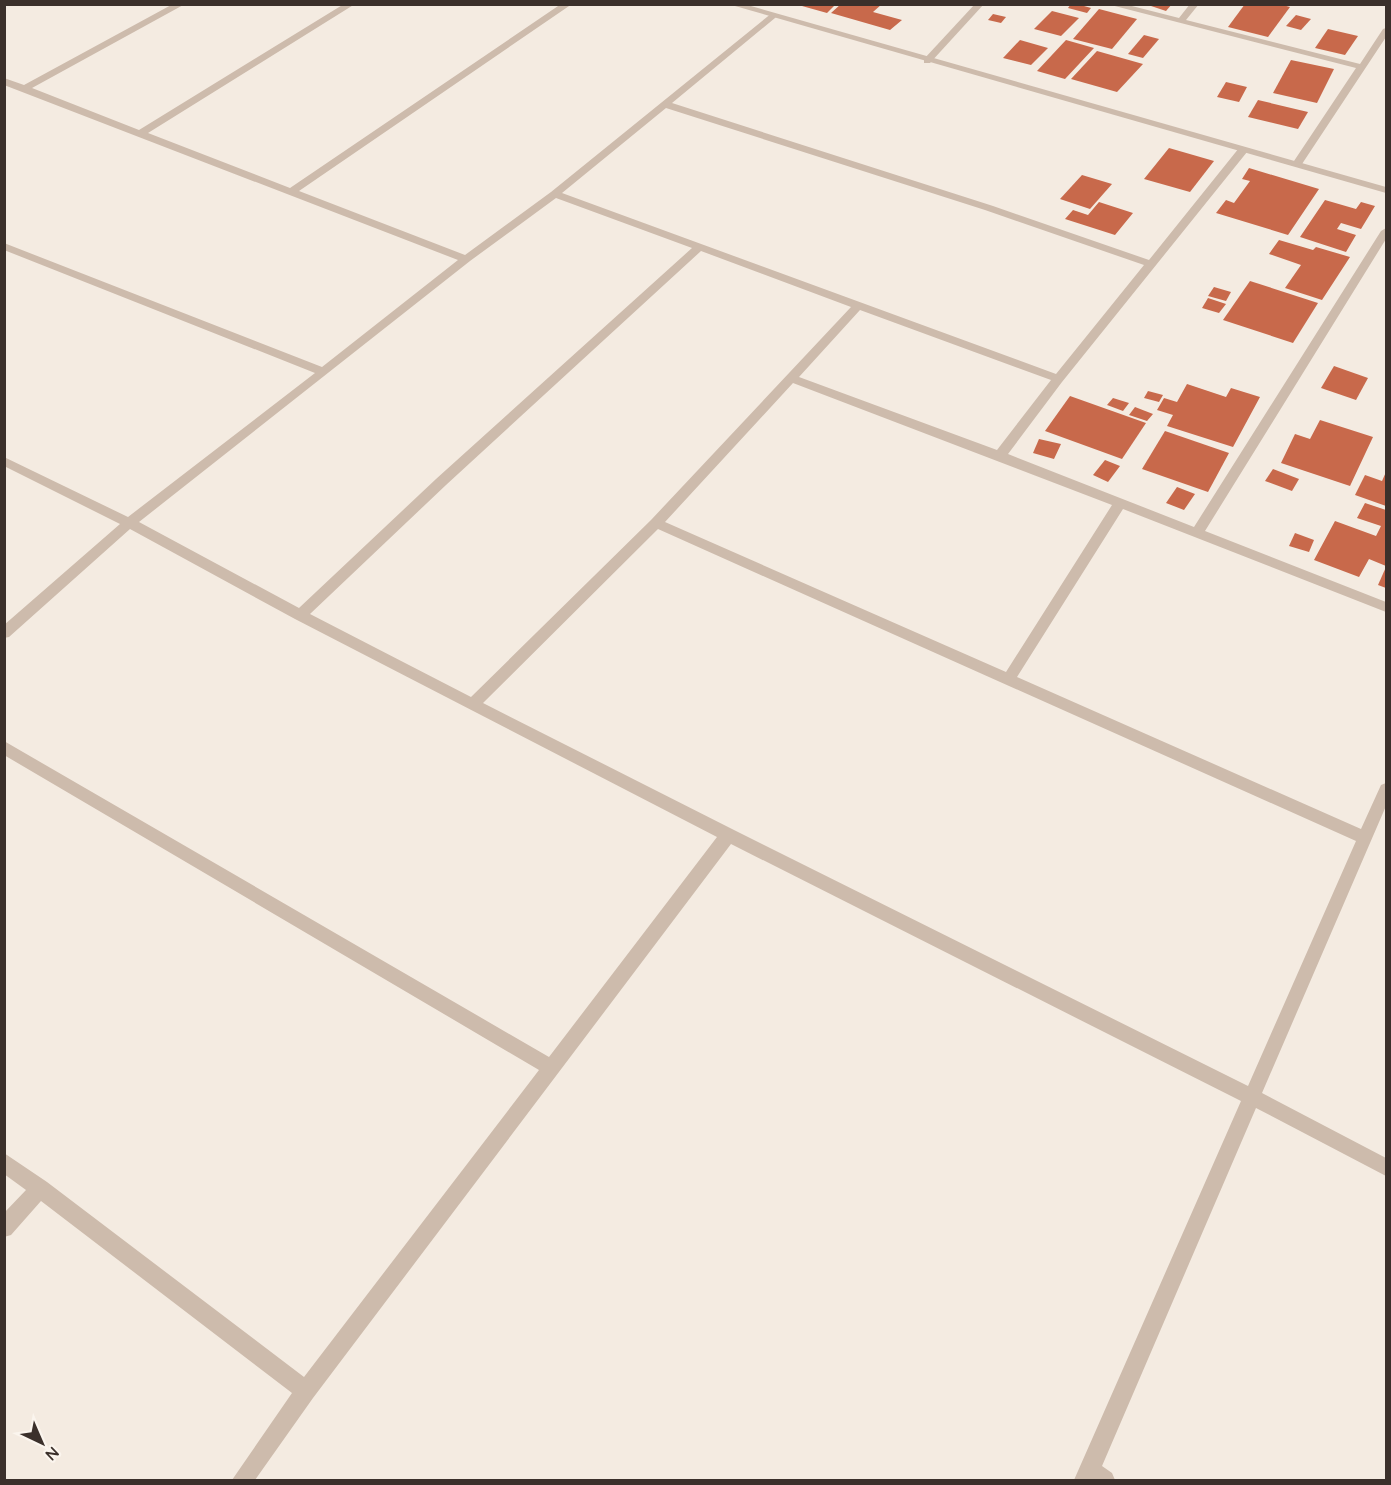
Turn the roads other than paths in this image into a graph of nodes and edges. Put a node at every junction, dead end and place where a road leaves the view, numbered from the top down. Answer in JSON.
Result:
{"nodes":[{"id":1,"x":181,"y":4,"type":"edge"},
{"id":2,"x":351,"y":4,"type":"edge"},
{"id":3,"x":568,"y":4,"type":"edge"},
{"id":4,"x":732,"y":4,"type":"edge"},
{"id":5,"x":980,"y":4,"type":"edge"},
{"id":6,"x":1111,"y":4,"type":"edge"},
{"id":7,"x":1195,"y":4,"type":"edge"},
{"id":8,"x":772,"y":16,"type":"junction"},
{"id":9,"x":1181,"y":21,"type":"junction"},
{"id":10,"x":1386,"y":31,"type":"edge"},
{"id":11,"x":927,"y":61,"type":"junction"},
{"id":12,"x":1362,"y":67,"type":"junction"},
{"id":13,"x":4,"y":81,"type":"edge"},
{"id":14,"x":24,"y":89,"type":"junction"},
{"id":15,"x":665,"y":104,"type":"junction"},
{"id":16,"x":139,"y":134,"type":"junction"},
{"id":17,"x":1243,"y":150,"type":"junction"},
{"id":18,"x":1298,"y":164,"type":"junction"},
{"id":19,"x":1386,"y":190,"type":"edge"},
{"id":20,"x":291,"y":192,"type":"junction"},
{"id":21,"x":555,"y":194,"type":"junction"},
{"id":22,"x":1386,"y":231,"type":"edge"},
{"id":23,"x":4,"y":246,"type":"edge"},
{"id":24,"x":698,"y":248,"type":"junction"},
{"id":25,"x":466,"y":260,"type":"junction"},
{"id":26,"x":1151,"y":264,"type":"junction"},
{"id":27,"x":858,"y":306,"type":"junction"},
{"id":28,"x":323,"y":372,"type":"junction"},
{"id":29,"x":790,"y":378,"type":"junction"},
{"id":30,"x":1058,"y":379,"type":"junction"},
{"id":31,"x":1000,"y":456,"type":"junction"},
{"id":32,"x":4,"y":461,"type":"edge"},
{"id":33,"x":1120,"y":504,"type":"junction"},
{"id":34,"x":129,"y":523,"type":"junction"},
{"id":35,"x":656,"y":523,"type":"junction"},
{"id":36,"x":1197,"y":533,"type":"junction"},
{"id":37,"x":1386,"y":607,"type":"edge"},
{"id":38,"x":300,"y":615,"type":"junction"},
{"id":39,"x":4,"y":633,"type":"edge"},
{"id":40,"x":1008,"y":679,"type":"junction"},
{"id":41,"x":473,"y":704,"type":"junction"},
{"id":42,"x":4,"y":747,"type":"edge"},
{"id":43,"x":1386,"y":789,"type":"edge"},
{"id":44,"x":728,"y":835,"type":"junction"},
{"id":45,"x":1365,"y":838,"type":"junction"},
{"id":46,"x":551,"y":1067,"type":"junction"},
{"id":47,"x":1252,"y":1097,"type":"junction"},
{"id":48,"x":4,"y":1162,"type":"edge"},
{"id":49,"x":1386,"y":1167,"type":"edge"},
{"id":50,"x":40,"y":1188,"type":"junction"},
{"id":51,"x":4,"y":1228,"type":"edge"},
{"id":52,"x":306,"y":1391,"type":"junction"},
{"id":53,"x":1093,"y":1477,"type":"edge"},
{"id":54,"x":243,"y":1480,"type":"edge"}],
"edges":[{"from":1,"to":14,"type":"street"},
{"from":2,"to":16,"type":"street"},
{"from":3,"to":20,"type":"street"},
{"from":4,"to":8,"type":"street"},
{"from":5,"to":11,"type":"street"},
{"from":6,"to":9,"type":"street"},
{"from":7,"to":9,"type":"street"},
{"from":8,"to":11,"type":"street"},
{"from":8,"to":15,"type":"street"},
{"from":9,"to":12,"type":"street"},
{"from":10,"to":12,"type":"street"},
{"from":11,"to":17,"type":"street"},
{"from":12,"to":18,"type":"street"},
{"from":13,"to":14,"type":"street"},
{"from":14,"to":16,"type":"street"},
{"from":15,"to":21,"type":"street"},
{"from":15,"to":26,"type":"street"},
{"from":16,"to":20,"type":"street"},
{"from":17,"to":18,"type":"street"},
{"from":17,"to":26,"type":"street"},
{"from":18,"to":19,"type":"street"},
{"from":20,"to":25,"type":"street"},
{"from":21,"to":24,"type":"street"},
{"from":21,"to":25,"type":"street"},
{"from":22,"to":36,"type":"street"},
{"from":23,"to":28,"type":"street"},
{"from":24,"to":27,"type":"street"},
{"from":24,"to":38,"type":"street"},
{"from":25,"to":28,"type":"street"},
{"from":26,"to":30,"type":"street"},
{"from":27,"to":29,"type":"street"},
{"from":27,"to":30,"type":"street"},
{"from":28,"to":34,"type":"street"},
{"from":29,"to":31,"type":"street"},
{"from":29,"to":35,"type":"street"},
{"from":30,"to":31,"type":"street"},
{"from":31,"to":33,"type":"street"},
{"from":32,"to":34,"type":"street"},
{"from":33,"to":36,"type":"street"},
{"from":33,"to":40,"type":"street"},
{"from":34,"to":38,"type":"street"},
{"from":34,"to":39,"type":"street"},
{"from":35,"to":40,"type":"street"},
{"from":35,"to":41,"type":"street"},
{"from":36,"to":37,"type":"street"},
{"from":38,"to":41,"type":"street"},
{"from":40,"to":45,"type":"street"},
{"from":41,"to":44,"type":"street"},
{"from":42,"to":46,"type":"street"},
{"from":43,"to":45,"type":"street"},
{"from":44,"to":46,"type":"street"},
{"from":44,"to":47,"type":"street"},
{"from":45,"to":47,"type":"street"},
{"from":46,"to":52,"type":"street"},
{"from":47,"to":49,"type":"street"},
{"from":47,"to":53,"type":"street"},
{"from":48,"to":50,"type":"street"},
{"from":50,"to":51,"type":"street"},
{"from":50,"to":52,"type":"street"},
{"from":52,"to":54,"type":"street"}]}
